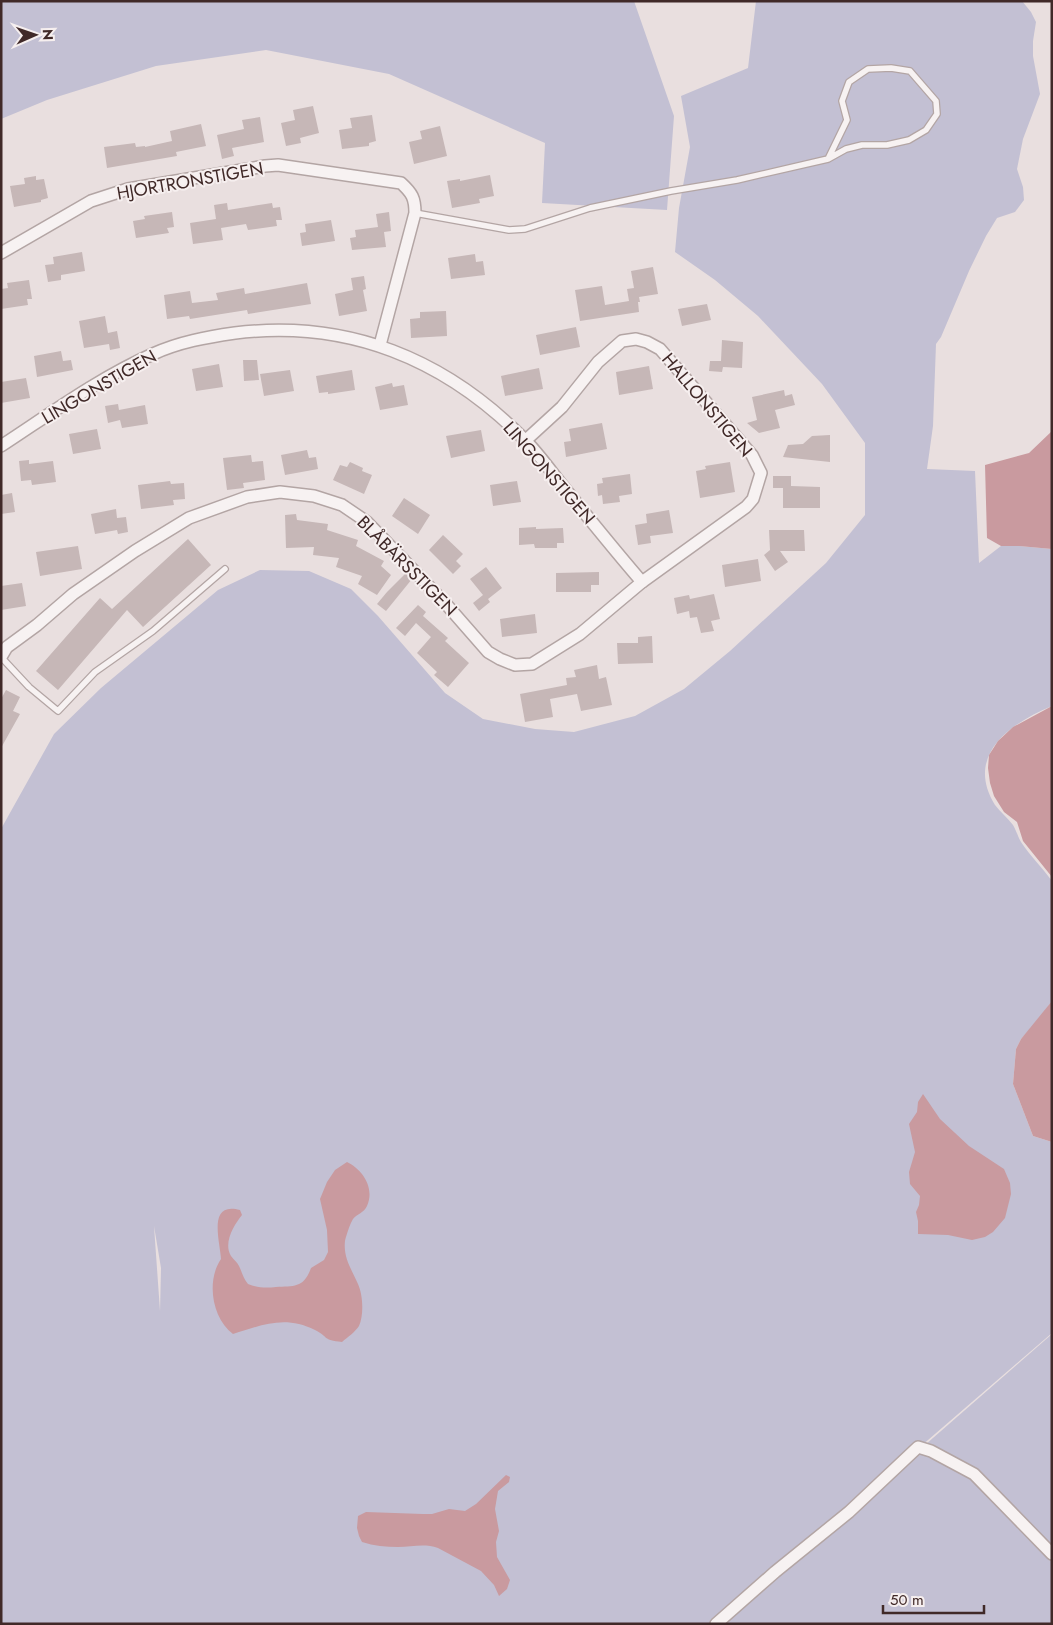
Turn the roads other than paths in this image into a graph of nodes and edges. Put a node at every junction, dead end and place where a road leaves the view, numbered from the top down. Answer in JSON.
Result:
{"nodes":[{"id":1,"x":828,"y":159,"type":"junction"},
{"id":2,"x":415,"y":213,"type":"junction"},
{"id":3,"x":1,"y":253,"type":"edge"},
{"id":4,"x":380,"y":345,"type":"junction"},
{"id":5,"x":526,"y":440,"type":"junction"},
{"id":6,"x":1,"y":446,"type":"edge"},
{"id":7,"x":225,"y":570,"type":"dead end"},
{"id":8,"x":642,"y":582,"type":"junction"},
{"id":9,"x":3,"y":651,"type":"edge"},
{"id":10,"x":1052,"y":1554,"type":"edge"},
{"id":11,"x":716,"y":1624,"type":"edge"}],
"edges":[{"from":1,"to":1,"type":"lane"},
{"from":1,"to":2,"type":"lane"},
{"from":2,"to":3,"type":"street","name":"HJORTRONSTIGEN"},
{"from":2,"to":4,"type":"street"},
{"from":4,"to":5,"type":"street","name":"LINGONSTIGEN"},
{"from":4,"to":6,"type":"street","name":"LINGONSTIGEN"},
{"from":5,"to":8,"type":"street","name":"LINGONSTIGEN"},
{"from":5,"to":8,"type":"street","name":"HALLONSTIGEN"},
{"from":7,"to":9,"type":"lane"},
{"from":8,"to":9,"type":"street","name":"BLÅBÄRSSTIGEN"},
{"from":10,"to":11,"type":"street"}]}
